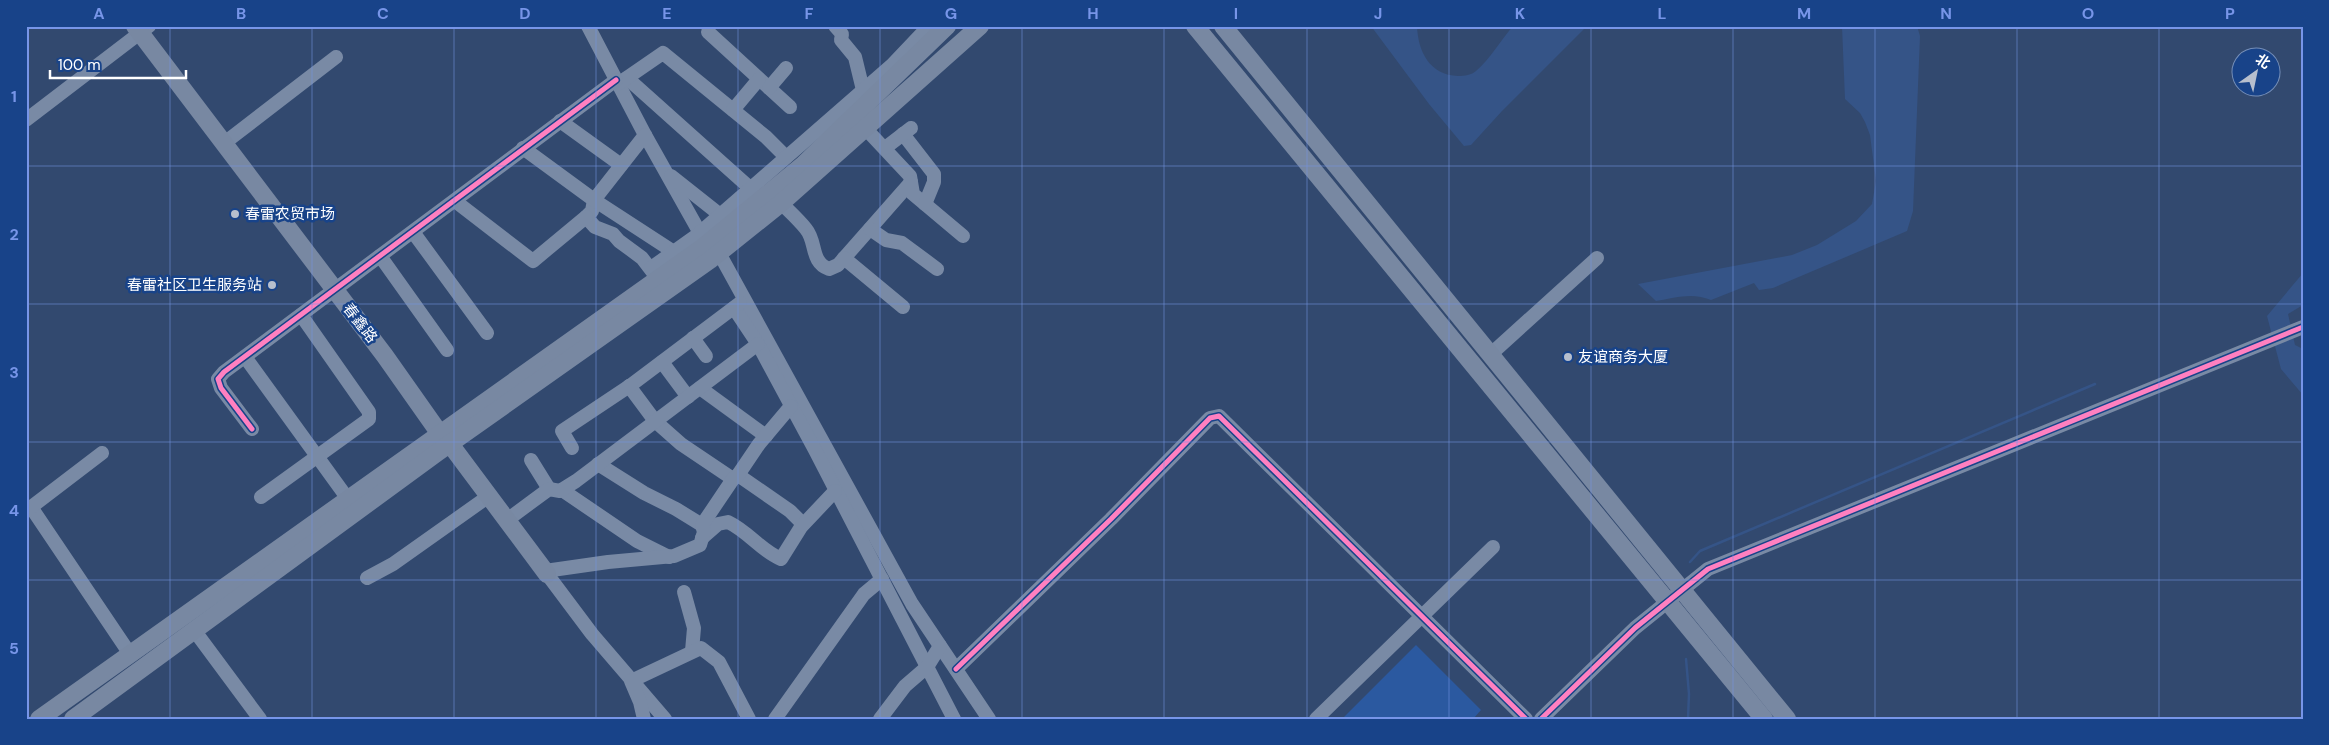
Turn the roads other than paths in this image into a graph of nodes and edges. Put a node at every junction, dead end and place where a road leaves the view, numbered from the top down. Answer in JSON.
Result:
{"nodes":[{"id":1,"x":588,"y":26,"type":"edge"},
{"id":2,"x":835,"y":26,"type":"edge"},
{"id":3,"x":980,"y":26,"type":"edge"},
{"id":4,"x":1195,"y":26,"type":"edge"},
{"id":5,"x":1223,"y":26,"type":"edge"},
{"id":6,"x":143,"y":28,"type":"edge"},
{"id":7,"x":937,"y":28,"type":"edge"},
{"id":8,"x":708,"y":32,"type":"dead end"},
{"id":9,"x":336,"y":57,"type":"dead end"},
{"id":10,"x":786,"y":68,"type":"dead end"},
{"id":11,"x":620,"y":80,"type":"junction"},
{"id":12,"x":764,"y":83,"type":"junction"},
{"id":13,"x":863,"y":90,"type":"junction"},
{"id":14,"x":790,"y":107,"type":"dead end"},
{"id":15,"x":733,"y":110,"type":"junction"},
{"id":16,"x":858,"y":114,"type":"junction"},
{"id":17,"x":26,"y":120,"type":"edge"},
{"id":18,"x":560,"y":121,"type":"junction"},
{"id":19,"x":645,"y":135,"type":"junction"},
{"id":20,"x":226,"y":142,"type":"junction"},
{"id":21,"x":523,"y":148,"type":"junction"},
{"id":22,"x":885,"y":148,"type":"junction"},
{"id":23,"x":786,"y":157,"type":"junction"},
{"id":24,"x":621,"y":165,"type":"junction"},
{"id":25,"x":665,"y":171,"type":"junction"},
{"id":26,"x":912,"y":182,"type":"junction"},
{"id":27,"x":750,"y":188,"type":"junction"},
{"id":28,"x":594,"y":200,"type":"junction"},
{"id":29,"x":455,"y":201,"type":"junction"},
{"id":30,"x":781,"y":203,"type":"junction"},
{"id":31,"x":925,"y":204,"type":"junction"},
{"id":32,"x":719,"y":214,"type":"junction"},
{"id":33,"x":586,"y":217,"type":"junction"},
{"id":34,"x":870,"y":229,"type":"junction"},
{"id":35,"x":413,"y":232,"type":"junction"},
{"id":36,"x":700,"y":233,"type":"junction"},
{"id":37,"x":963,"y":236,"type":"dead end"},
{"id":38,"x":674,"y":252,"type":"junction"},
{"id":39,"x":719,"y":253,"type":"junction"},
{"id":40,"x":380,"y":256,"type":"junction"},
{"id":41,"x":844,"y":258,"type":"junction"},
{"id":42,"x":1598,"y":258,"type":"dead end"},
{"id":43,"x":937,"y":269,"type":"dead end"},
{"id":44,"x":655,"y":274,"type":"junction"},
{"id":45,"x":338,"y":287,"type":"junction"},
{"id":46,"x":739,"y":304,"type":"junction"},
{"id":47,"x":903,"y":307,"type":"dead end"},
{"id":48,"x":301,"y":315,"type":"junction"},
{"id":49,"x":2303,"y":327,"type":"edge"},
{"id":50,"x":487,"y":333,"type":"dead end"},
{"id":51,"x":693,"y":338,"type":"junction"},
{"id":52,"x":758,"y":344,"type":"junction"},
{"id":53,"x":447,"y":350,"type":"dead end"},
{"id":54,"x":1491,"y":354,"type":"junction"},
{"id":55,"x":706,"y":356,"type":"dead end"},
{"id":56,"x":245,"y":357,"type":"junction"},
{"id":57,"x":662,"y":362,"type":"junction"},
{"id":58,"x":629,"y":386,"type":"junction"},
{"id":59,"x":700,"y":388,"type":"junction"},
{"id":60,"x":688,"y":397,"type":"junction"},
{"id":61,"x":791,"y":406,"type":"junction"},
{"id":62,"x":655,"y":421,"type":"junction"},
{"id":63,"x":252,"y":429,"type":"dead end"},
{"id":64,"x":766,"y":436,"type":"junction"},
{"id":65,"x":444,"y":437,"type":"junction"},
{"id":66,"x":572,"y":448,"type":"dead end"},
{"id":67,"x":102,"y":453,"type":"dead end"},
{"id":68,"x":318,"y":456,"type":"junction"},
{"id":69,"x":531,"y":460,"type":"dead end"},
{"id":70,"x":598,"y":464,"type":"junction"},
{"id":71,"x":736,"y":477,"type":"junction"},
{"id":72,"x":556,"y":489,"type":"junction"},
{"id":73,"x":835,"y":491,"type":"junction"},
{"id":74,"x":489,"y":496,"type":"junction"},
{"id":75,"x":261,"y":497,"type":"dead end"},
{"id":76,"x":348,"y":499,"type":"junction"},
{"id":77,"x":29,"y":509,"type":"edge"},
{"id":78,"x":507,"y":520,"type":"junction"},
{"id":79,"x":804,"y":524,"type":"junction"},
{"id":80,"x":702,"y":531,"type":"junction"},
{"id":81,"x":1493,"y":547,"type":"dead end"},
{"id":82,"x":669,"y":557,"type":"junction"},
{"id":83,"x":546,"y":572,"type":"junction"},
{"id":84,"x":367,"y":578,"type":"dead end"},
{"id":85,"x":882,"y":579,"type":"junction"},
{"id":86,"x":1683,"y":590,"type":"junction"},
{"id":87,"x":684,"y":592,"type":"dead end"},
{"id":88,"x":1668,"y":602,"type":"junction"},
{"id":89,"x":1422,"y":617,"type":"junction"},
{"id":90,"x":194,"y":630,"type":"junction"},
{"id":91,"x":940,"y":646,"type":"junction"},
{"id":92,"x":692,"y":651,"type":"junction"},
{"id":93,"x":130,"y":654,"type":"junction"},
{"id":94,"x":927,"y":667,"type":"junction"},
{"id":95,"x":956,"y":669,"type":"junction"},
{"id":96,"x":631,"y":681,"type":"junction"},
{"id":97,"x":39,"y":719,"type":"edge"},
{"id":98,"x":73,"y":719,"type":"edge"},
{"id":99,"x":260,"y":719,"type":"edge"},
{"id":100,"x":644,"y":719,"type":"edge"},
{"id":101,"x":666,"y":719,"type":"edge"},
{"id":102,"x":749,"y":719,"type":"edge"},
{"id":103,"x":775,"y":719,"type":"edge"},
{"id":104,"x":880,"y":719,"type":"edge"},
{"id":105,"x":954,"y":719,"type":"edge"},
{"id":106,"x":989,"y":719,"type":"edge"},
{"id":107,"x":1316,"y":719,"type":"edge"},
{"id":108,"x":1526,"y":719,"type":"edge"},
{"id":109,"x":1541,"y":719,"type":"edge"},
{"id":110,"x":1764,"y":719,"type":"edge"},
{"id":111,"x":1788,"y":719,"type":"edge"}],
"edges":[{"from":1,"to":11,"type":"street"},
{"from":2,"to":13,"type":"street"},
{"from":3,"to":16,"type":"main road"},
{"from":4,"to":88,"type":"main road"},
{"from":5,"to":54,"type":"main road"},
{"from":6,"to":17,"type":"street"},
{"from":6,"to":20,"type":"main road","name":"春鑫路"},
{"from":7,"to":13,"type":"street"},
{"from":7,"to":16,"type":"main road"},
{"from":8,"to":12,"type":"street"},
{"from":9,"to":20,"type":"street"},
{"from":10,"to":12,"type":"street"},
{"from":11,"to":15,"type":"street"},
{"from":11,"to":18,"type":"street"},
{"from":11,"to":19,"type":"street"},
{"from":11,"to":27,"type":"street"},
{"from":12,"to":14,"type":"street"},
{"from":12,"to":15,"type":"street"},
{"from":13,"to":16,"type":"street"},
{"from":15,"to":23,"type":"street"},
{"from":16,"to":22,"type":"street"},
{"from":16,"to":23,"type":"street"},
{"from":16,"to":30,"type":"main road"},
{"from":16,"to":44,"type":"main road"},
{"from":18,"to":21,"type":"street"},
{"from":18,"to":24,"type":"street"},
{"from":19,"to":24,"type":"street"},
{"from":19,"to":25,"type":"street"},
{"from":20,"to":45,"type":"main road","name":"春鑫路"},
{"from":21,"to":28,"type":"street"},
{"from":21,"to":29,"type":"street"},
{"from":22,"to":26,"type":"street"},
{"from":22,"to":31,"type":"street"},
{"from":23,"to":27,"type":"street"},
{"from":24,"to":28,"type":"street"},
{"from":25,"to":32,"type":"street"},
{"from":25,"to":36,"type":"street"},
{"from":26,"to":31,"type":"street"},
{"from":26,"to":34,"type":"street"},
{"from":27,"to":32,"type":"street"},
{"from":28,"to":33,"type":"street"},
{"from":28,"to":38,"type":"street"},
{"from":29,"to":33,"type":"street"},
{"from":29,"to":35,"type":"street"},
{"from":30,"to":39,"type":"main road"},
{"from":30,"to":41,"type":"street"},
{"from":31,"to":37,"type":"street"},
{"from":32,"to":36,"type":"street"},
{"from":33,"to":44,"type":"street"},
{"from":34,"to":41,"type":"street"},
{"from":34,"to":43,"type":"street"},
{"from":35,"to":40,"type":"street"},
{"from":35,"to":50,"type":"street"},
{"from":36,"to":38,"type":"street"},
{"from":38,"to":44,"type":"street"},
{"from":39,"to":46,"type":"street"},
{"from":39,"to":65,"type":"main road"},
{"from":40,"to":45,"type":"street"},
{"from":40,"to":53,"type":"street"},
{"from":41,"to":47,"type":"street"},
{"from":42,"to":54,"type":"street"},
{"from":44,"to":65,"type":"main road"},
{"from":45,"to":48,"type":"street"},
{"from":45,"to":65,"type":"main road","name":"春鑫路"},
{"from":46,"to":51,"type":"street"},
{"from":46,"to":52,"type":"street"},
{"from":46,"to":91,"type":"street"},
{"from":48,"to":56,"type":"street"},
{"from":48,"to":68,"type":"street"},
{"from":49,"to":86,"type":"street"},
{"from":51,"to":55,"type":"street"},
{"from":51,"to":57,"type":"street"},
{"from":52,"to":59,"type":"street"},
{"from":52,"to":61,"type":"street"},
{"from":54,"to":86,"type":"main road"},
{"from":56,"to":63,"type":"street"},
{"from":56,"to":68,"type":"street"},
{"from":57,"to":58,"type":"street"},
{"from":57,"to":60,"type":"street"},
{"from":58,"to":62,"type":"street"},
{"from":58,"to":66,"type":"street"},
{"from":59,"to":60,"type":"street"},
{"from":59,"to":64,"type":"street"},
{"from":60,"to":62,"type":"street"},
{"from":61,"to":64,"type":"street"},
{"from":61,"to":73,"type":"street"},
{"from":62,"to":70,"type":"street"},
{"from":62,"to":71,"type":"street"},
{"from":64,"to":71,"type":"street"},
{"from":65,"to":74,"type":"main road","name":"春鑫路"},
{"from":65,"to":76,"type":"main road"},
{"from":65,"to":90,"type":"main road"},
{"from":67,"to":77,"type":"street"},
{"from":68,"to":75,"type":"street"},
{"from":68,"to":76,"type":"street"},
{"from":69,"to":72,"type":"street"},
{"from":70,"to":72,"type":"street"},
{"from":70,"to":80,"type":"street"},
{"from":71,"to":79,"type":"street"},
{"from":71,"to":80,"type":"street"},
{"from":72,"to":78,"type":"street"},
{"from":72,"to":82,"type":"street"},
{"from":73,"to":79,"type":"street"},
{"from":73,"to":85,"type":"street"},
{"from":74,"to":78,"type":"main road","name":"春鑫路"},
{"from":74,"to":84,"type":"street"},
{"from":76,"to":93,"type":"main road"},
{"from":77,"to":93,"type":"street"},
{"from":78,"to":83,"type":"main road","name":"春鑫路"},
{"from":79,"to":80,"type":"street"},
{"from":80,"to":82,"type":"street"},
{"from":81,"to":89,"type":"street"},
{"from":82,"to":83,"type":"street"},
{"from":83,"to":96,"type":"street"},
{"from":85,"to":94,"type":"street"},
{"from":85,"to":103,"type":"street"},
{"from":86,"to":88,"type":"street"},
{"from":86,"to":111,"type":"main road"},
{"from":87,"to":92,"type":"street"},
{"from":88,"to":109,"type":"street"},
{"from":88,"to":110,"type":"main road"},
{"from":89,"to":95,"type":"street"},
{"from":89,"to":107,"type":"street"},
{"from":89,"to":108,"type":"street"},
{"from":90,"to":98,"type":"main road"},
{"from":90,"to":99,"type":"street"},
{"from":91,"to":94,"type":"street"},
{"from":91,"to":95,"type":"street"},
{"from":92,"to":96,"type":"street"},
{"from":92,"to":102,"type":"street"},
{"from":93,"to":97,"type":"main road"},
{"from":94,"to":104,"type":"street"},
{"from":94,"to":105,"type":"street"},
{"from":95,"to":106,"type":"street"},
{"from":96,"to":100,"type":"street"},
{"from":96,"to":101,"type":"street"}]}
